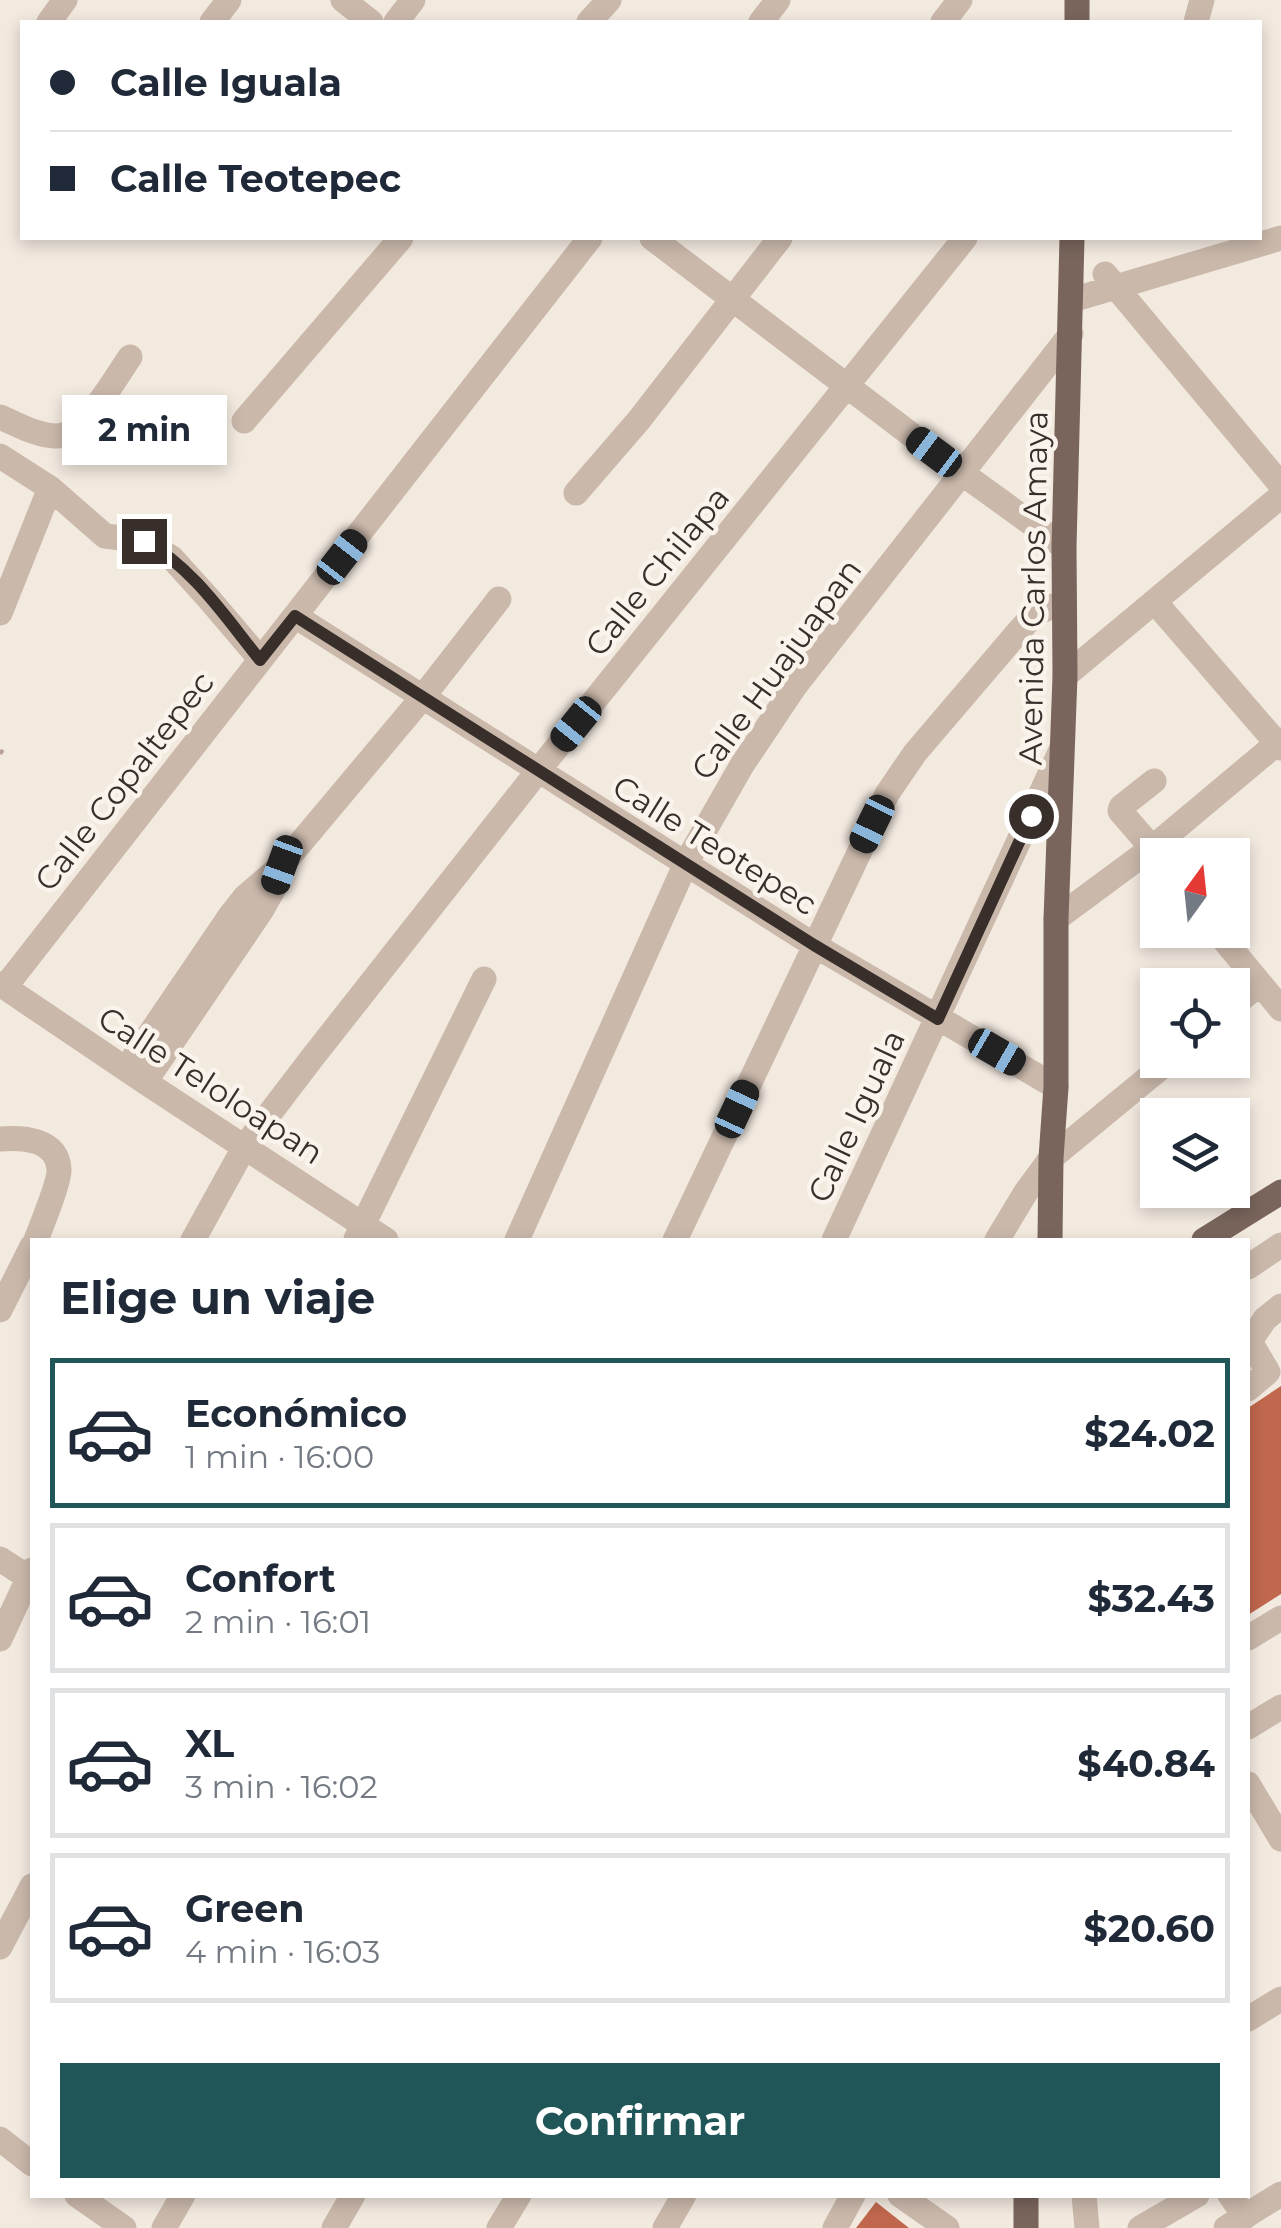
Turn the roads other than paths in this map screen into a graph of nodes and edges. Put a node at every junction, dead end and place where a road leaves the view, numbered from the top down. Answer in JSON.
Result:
{"nodes":[{"id":1,"x":229,"y":0,"type":"edge"},
{"id":2,"x":343,"y":0,"type":"edge"},
{"id":3,"x":413,"y":0,"type":"edge"},
{"id":4,"x":609,"y":0,"type":"edge"},
{"id":5,"x":778,"y":0,"type":"edge"},
{"id":6,"x":960,"y":0,"type":"edge"},
{"id":7,"x":214,"y":20,"type":"edge"},
{"id":8,"x":368,"y":20,"type":"edge"},
{"id":9,"x":398,"y":20,"type":"edge"},
{"id":10,"x":591,"y":20,"type":"edge"},
{"id":11,"x":762,"y":20,"type":"edge"},
{"id":12,"x":945,"y":20,"type":"edge"},
{"id":13,"x":1281,"y":238,"type":"edge"},
{"id":14,"x":399,"y":240,"type":"edge"},
{"id":15,"x":588,"y":240,"type":"edge"},
{"id":16,"x":655,"y":240,"type":"edge"},
{"id":17,"x":778,"y":240,"type":"edge"},
{"id":18,"x":963,"y":240,"type":"edge"},
{"id":19,"x":1072,"y":240,"type":"edge"},
{"id":20,"x":1223,"y":240,"type":"edge"},
{"id":21,"x":1109,"y":280,"type":"junction"},
{"id":22,"x":1072,"y":292,"type":"junction"},
{"id":23,"x":733,"y":300,"type":"junction"},
{"id":24,"x":1071,"y":334,"type":"junction"},
{"id":25,"x":130,"y":357,"type":"dead end"},
{"id":26,"x":848,"y":386,"type":"junction"},
{"id":27,"x":0,"y":417,"type":"edge"},
{"id":28,"x":244,"y":420,"type":"dead end"},
{"id":29,"x":0,"y":456,"type":"edge"},
{"id":30,"x":963,"y":474,"type":"junction"},
{"id":31,"x":1281,"y":485,"type":"edge"},
{"id":32,"x":50,"y":488,"type":"junction"},
{"id":33,"x":576,"y":493,"type":"dead end"},
{"id":34,"x":1281,"y":496,"type":"edge"},
{"id":35,"x":1064,"y":547,"type":"junction"},
{"id":36,"x":499,"y":600,"type":"dead end"},
{"id":37,"x":1064,"y":602,"type":"junction"},
{"id":38,"x":1154,"y":602,"type":"junction"},
{"id":39,"x":0,"y":613,"type":"edge"},
{"id":40,"x":295,"y":616,"type":"junction"},
{"id":41,"x":260,"y":660,"type":"junction"},
{"id":42,"x":1065,"y":676,"type":"junction"},
{"id":43,"x":422,"y":698,"type":"junction"},
{"id":44,"x":1280,"y":744,"type":"edge"},
{"id":45,"x":1062,"y":748,"type":"junction"},
{"id":46,"x":538,"y":771,"type":"junction"},
{"id":47,"x":1154,"y":781,"type":"dead end"},
{"id":48,"x":1143,"y":838,"type":"edge"},
{"id":49,"x":1171,"y":838,"type":"edge"},
{"id":50,"x":1140,"y":862,"type":"edge"},
{"id":51,"x":686,"y":864,"type":"junction"},
{"id":52,"x":1056,"y":919,"type":"junction"},
{"id":53,"x":814,"y":945,"type":"junction"},
{"id":54,"x":1230,"y":948,"type":"edge"},
{"id":55,"x":484,"y":978,"type":"dead end"},
{"id":56,"x":1259,"y":984,"type":"junction"},
{"id":57,"x":2,"y":985,"type":"edge"},
{"id":58,"x":1250,"y":992,"type":"edge"},
{"id":59,"x":1281,"y":1009,"type":"edge"},
{"id":60,"x":938,"y":1019,"type":"junction"},
{"id":61,"x":136,"y":1076,"type":"junction"},
{"id":62,"x":1148,"y":1078,"type":"edge"},
{"id":63,"x":1056,"y":1086,"type":"junction"},
{"id":64,"x":0,"y":1138,"type":"edge"},
{"id":65,"x":245,"y":1146,"type":"junction"},
{"id":66,"x":1052,"y":1158,"type":"junction"},
{"id":67,"x":1279,"y":1198,"type":"edge"},
{"id":68,"x":359,"y":1232,"type":"edge"},
{"id":69,"x":36,"y":1238,"type":"edge"},
{"id":70,"x":195,"y":1238,"type":"edge"},
{"id":71,"x":518,"y":1238,"type":"edge"},
{"id":72,"x":677,"y":1238,"type":"edge"},
{"id":73,"x":835,"y":1238,"type":"edge"},
{"id":74,"x":997,"y":1238,"type":"edge"},
{"id":75,"x":1050,"y":1238,"type":"edge"},
{"id":76,"x":1208,"y":1238,"type":"edge"},
{"id":77,"x":1281,"y":1244,"type":"edge"},
{"id":78,"x":30,"y":1251,"type":"edge"},
{"id":79,"x":1250,"y":1266,"type":"edge"},
{"id":80,"x":1,"y":1309,"type":"edge"},
{"id":81,"x":1278,"y":1316,"type":"edge"},
{"id":82,"x":1250,"y":1339,"type":"edge"},
{"id":83,"x":1250,"y":1343,"type":"edge"},
{"id":84,"x":1275,"y":1367,"type":"edge"},
{"id":85,"x":1250,"y":1386,"type":"edge"},
{"id":86,"x":0,"y":1559,"type":"edge"},
{"id":87,"x":30,"y":1575,"type":"edge"},
{"id":88,"x":30,"y":1578,"type":"edge"},
{"id":89,"x":1281,"y":1618,"type":"edge"},
{"id":90,"x":1250,"y":1637,"type":"edge"},
{"id":91,"x":0,"y":1639,"type":"edge"},
{"id":92,"x":1281,"y":1707,"type":"edge"},
{"id":93,"x":1250,"y":1726,"type":"edge"},
{"id":94,"x":1250,"y":1787,"type":"edge"},
{"id":95,"x":1265,"y":1813,"type":"edge"},
{"id":96,"x":1281,"y":1838,"type":"edge"},
{"id":97,"x":30,"y":1890,"type":"edge"},
{"id":98,"x":0,"y":1948,"type":"edge"},
{"id":99,"x":1281,"y":1999,"type":"edge"},
{"id":100,"x":1250,"y":2018,"type":"edge"},
{"id":101,"x":0,"y":2139,"type":"edge"},
{"id":102,"x":30,"y":2162,"type":"edge"},
{"id":103,"x":1281,"y":2194,"type":"edge"},
{"id":104,"x":81,"y":2198,"type":"edge"},
{"id":105,"x":181,"y":2198,"type":"edge"},
{"id":106,"x":351,"y":2198,"type":"edge"},
{"id":107,"x":516,"y":2198,"type":"edge"},
{"id":108,"x":682,"y":2198,"type":"edge"},
{"id":109,"x":851,"y":2198,"type":"edge"},
{"id":110,"x":904,"y":2198,"type":"edge"},
{"id":111,"x":1026,"y":2198,"type":"edge"},
{"id":112,"x":1084,"y":2198,"type":"edge"},
{"id":113,"x":1192,"y":2198,"type":"edge"},
{"id":114,"x":1234,"y":2213,"type":"edge"},
{"id":115,"x":124,"y":2228,"type":"edge"},
{"id":116,"x":164,"y":2228,"type":"edge"},
{"id":117,"x":334,"y":2228,"type":"edge"},
{"id":118,"x":499,"y":2228,"type":"edge"},
{"id":119,"x":665,"y":2228,"type":"edge"},
{"id":120,"x":835,"y":2228,"type":"edge"},
{"id":121,"x":947,"y":2228,"type":"edge"},
{"id":122,"x":1026,"y":2228,"type":"edge"},
{"id":123,"x":1087,"y":2228,"type":"edge"},
{"id":124,"x":1140,"y":2228,"type":"edge"}],
"edges":[{"from":1,"to":7,"type":"street"},
{"from":2,"to":8,"type":"street"},
{"from":3,"to":9,"type":"street"},
{"from":4,"to":10,"type":"street"},
{"from":5,"to":11,"type":"street"},
{"from":6,"to":12,"type":"street"},
{"from":13,"to":21,"type":"street"},
{"from":14,"to":28,"type":"street"},
{"from":15,"to":40,"type":"street","name":"Calle Copaltepec"},
{"from":16,"to":23,"type":"street"},
{"from":17,"to":23,"type":"street"},
{"from":18,"to":26,"type":"street","name":"Calle Chilapa"},
{"from":19,"to":22,"type":"main road","name":"Avenida Carlos Amaya"},
{"from":20,"to":21,"type":"street"},
{"from":21,"to":22,"type":"street"},
{"from":21,"to":31,"type":"street"},
{"from":22,"to":24,"type":"main road","name":"Avenida Carlos Amaya"},
{"from":23,"to":26,"type":"street"},
{"from":23,"to":33,"type":"street"},
{"from":24,"to":30,"type":"street","name":"Calle Huajuapan"},
{"from":24,"to":35,"type":"main road","name":"Avenida Carlos Amaya"},
{"from":25,"to":27,"type":"street"},
{"from":26,"to":30,"type":"street"},
{"from":26,"to":46,"type":"street","name":"Calle Chilapa"},
{"from":29,"to":32,"type":"street"},
{"from":30,"to":35,"type":"street"},
{"from":30,"to":51,"type":"street","name":"Calle Huajuapan"},
{"from":32,"to":39,"type":"street"},
{"from":32,"to":41,"type":"street"},
{"from":34,"to":38,"type":"street"},
{"from":35,"to":37,"type":"main road","name":"Avenida Carlos Amaya"},
{"from":36,"to":43,"type":"street"},
{"from":37,"to":42,"type":"main road","name":"Avenida Carlos Amaya"},
{"from":37,"to":53,"type":"street"},
{"from":38,"to":42,"type":"street"},
{"from":38,"to":44,"type":"street"},
{"from":40,"to":41,"type":"street","name":"Calle Copaltepec"},
{"from":40,"to":43,"type":"street","name":"Calle Teotepec"},
{"from":41,"to":57,"type":"street","name":"Calle Copaltepec"},
{"from":42,"to":45,"type":"main road","name":"Avenida Carlos Amaya"},
{"from":43,"to":46,"type":"street","name":"Calle Teotepec"},
{"from":43,"to":61,"type":"street"},
{"from":44,"to":49,"type":"street"},
{"from":45,"to":52,"type":"main road","name":"Avenida Carlos Amaya"},
{"from":45,"to":60,"type":"street","name":"Calle Iguala"},
{"from":46,"to":51,"type":"street","name":"Calle Teotepec"},
{"from":46,"to":65,"type":"street","name":"Calle Chilapa"},
{"from":47,"to":48,"type":"street"},
{"from":50,"to":52,"type":"street"},
{"from":51,"to":53,"type":"street","name":"Calle Teotepec"},
{"from":51,"to":71,"type":"street","name":"Calle Huajuapan"},
{"from":52,"to":63,"type":"main road","name":"Avenida Carlos Amaya"},
{"from":53,"to":60,"type":"street","name":"Calle Teotepec"},
{"from":53,"to":72,"type":"street"},
{"from":54,"to":56,"type":"street"},
{"from":55,"to":68,"type":"street"},
{"from":56,"to":58,"type":"street"},
{"from":56,"to":59,"type":"street"},
{"from":57,"to":61,"type":"street","name":"Calle Teloloapan"},
{"from":60,"to":63,"type":"street","name":"Calle Teotepec"},
{"from":60,"to":73,"type":"street","name":"Calle Iguala"},
{"from":61,"to":65,"type":"street","name":"Calle Teloloapan"},
{"from":62,"to":66,"type":"street"},
{"from":63,"to":66,"type":"main road","name":"Avenida Carlos Amaya"},
{"from":64,"to":69,"type":"street"},
{"from":65,"to":68,"type":"street","name":"Calle Teloloapan"},
{"from":65,"to":70,"type":"street","name":"Calle Chilapa"},
{"from":66,"to":74,"type":"street"},
{"from":66,"to":75,"type":"main road","name":"Avenida Carlos Amaya"},
{"from":67,"to":76,"type":"main road"},
{"from":77,"to":79,"type":"street"},
{"from":78,"to":80,"type":"street"},
{"from":81,"to":82,"type":"street"},
{"from":83,"to":84,"type":"street"},
{"from":84,"to":85,"type":"street"},
{"from":86,"to":87,"type":"street"},
{"from":88,"to":91,"type":"street"},
{"from":89,"to":90,"type":"street"},
{"from":92,"to":93,"type":"street"},
{"from":94,"to":95,"type":"street"},
{"from":95,"to":96,"type":"street"},
{"from":97,"to":98,"type":"street"},
{"from":99,"to":100,"type":"street"},
{"from":101,"to":102,"type":"street"},
{"from":103,"to":114,"type":"street"},
{"from":104,"to":115,"type":"street"},
{"from":105,"to":116,"type":"street"},
{"from":106,"to":117,"type":"street"},
{"from":107,"to":118,"type":"street"},
{"from":108,"to":119,"type":"street"},
{"from":109,"to":120,"type":"street"},
{"from":110,"to":121,"type":"street"},
{"from":111,"to":122,"type":"main road"},
{"from":112,"to":123,"type":"street"},
{"from":113,"to":124,"type":"street"}]}
